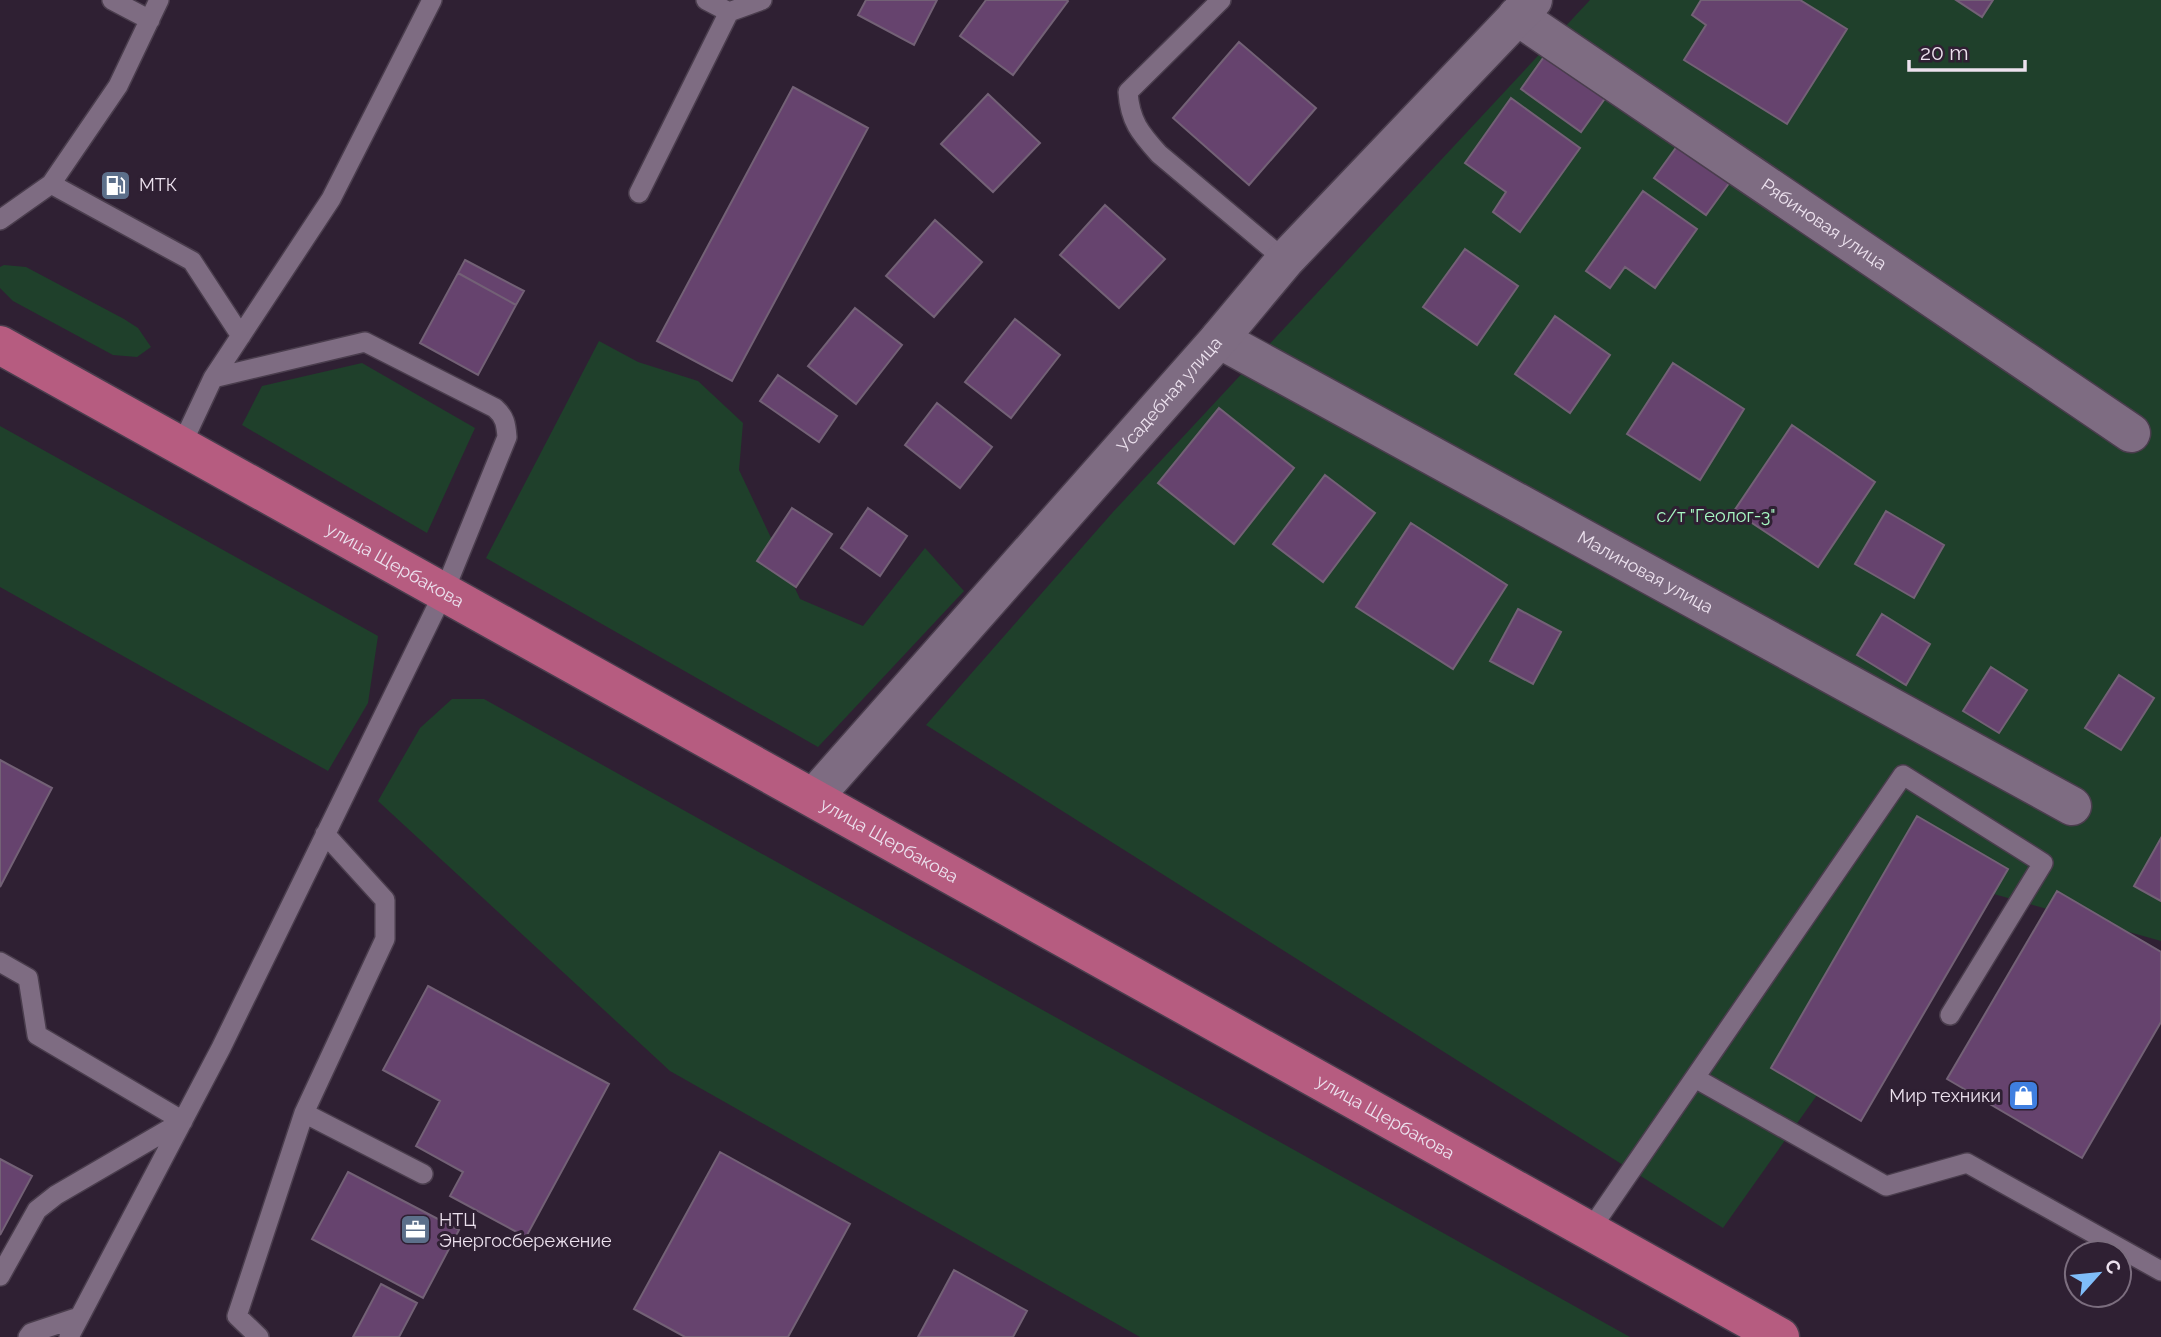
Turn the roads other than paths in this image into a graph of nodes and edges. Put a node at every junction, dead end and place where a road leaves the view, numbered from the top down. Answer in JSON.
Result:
{"nodes":[{"id":1,"x":112,"y":0,"type":"edge"},
{"id":2,"x":159,"y":0,"type":"edge"},
{"id":3,"x":432,"y":0,"type":"edge"},
{"id":4,"x":706,"y":0,"type":"edge"},
{"id":5,"x":762,"y":0,"type":"edge"},
{"id":6,"x":1221,"y":0,"type":"edge"},
{"id":7,"x":1525,"y":8,"type":"edge"},
{"id":8,"x":729,"y":12,"type":"junction"},
{"id":9,"x":150,"y":20,"type":"junction"},
{"id":10,"x":51,"y":184,"type":"junction"},
{"id":11,"x":639,"y":193,"type":"dead end"},
{"id":12,"x":0,"y":220,"type":"edge"},
{"id":13,"x":1285,"y":260,"type":"junction"},
{"id":14,"x":241,"y":336,"type":"junction"},
{"id":15,"x":1219,"y":339,"type":"junction"},
{"id":16,"x":0,"y":345,"type":"edge"},
{"id":17,"x":213,"y":379,"type":"junction"},
{"id":18,"x":2131,"y":433,"type":"dead end"},
{"id":19,"x":181,"y":446,"type":"junction"},
{"id":20,"x":444,"y":592,"type":"junction"},
{"id":21,"x":814,"y":797,"type":"junction"},
{"id":22,"x":2072,"y":806,"type":"dead end"},
{"id":23,"x":325,"y":834,"type":"junction"},
{"id":24,"x":0,"y":962,"type":"edge"},
{"id":25,"x":1950,"y":1016,"type":"dead end"},
{"id":26,"x":1695,"y":1078,"type":"junction"},
{"id":27,"x":304,"y":1113,"type":"junction"},
{"id":28,"x":183,"y":1121,"type":"junction"},
{"id":29,"x":423,"y":1174,"type":"dead end"},
{"id":30,"x":1590,"y":1230,"type":"junction"},
{"id":31,"x":2161,"y":1271,"type":"edge"},
{"id":32,"x":0,"y":1276,"type":"edge"},
{"id":33,"x":79,"y":1317,"type":"junction"},
{"id":34,"x":27,"y":1337,"type":"edge"},
{"id":35,"x":69,"y":1337,"type":"edge"},
{"id":36,"x":259,"y":1337,"type":"edge"},
{"id":37,"x":1780,"y":1337,"type":"edge"}],
"edges":[{"from":1,"to":9,"type":"lane"},
{"from":2,"to":9,"type":"lane"},
{"from":3,"to":14,"type":"lane"},
{"from":4,"to":8,"type":"lane"},
{"from":5,"to":8,"type":"lane"},
{"from":6,"to":13,"type":"lane"},
{"from":7,"to":13,"type":"street","name":"Усадебная улица"},
{"from":7,"to":18,"type":"street","name":"Рябиновая улица"},
{"from":8,"to":11,"type":"lane"},
{"from":9,"to":10,"type":"lane"},
{"from":10,"to":12,"type":"lane"},
{"from":10,"to":14,"type":"lane"},
{"from":13,"to":15,"type":"street","name":"Усадебная улица"},
{"from":14,"to":17,"type":"lane"},
{"from":15,"to":21,"type":"street","name":"Усадебная улица"},
{"from":15,"to":22,"type":"street","name":"Малиновая улица"},
{"from":16,"to":19,"type":"main road","name":"улица Щербакова"},
{"from":17,"to":19,"type":"lane"},
{"from":17,"to":20,"type":"lane"},
{"from":19,"to":20,"type":"main road","name":"улица Щербакова"},
{"from":20,"to":21,"type":"main road","name":"улица Щербакова"},
{"from":20,"to":23,"type":"lane"},
{"from":21,"to":30,"type":"main road","name":"улица Щербакова"},
{"from":23,"to":27,"type":"lane"},
{"from":23,"to":28,"type":"lane"},
{"from":24,"to":28,"type":"lane"},
{"from":25,"to":26,"type":"lane"},
{"from":26,"to":30,"type":"lane"},
{"from":26,"to":31,"type":"lane"},
{"from":27,"to":29,"type":"lane"},
{"from":27,"to":36,"type":"lane"},
{"from":28,"to":32,"type":"lane"},
{"from":28,"to":33,"type":"lane"},
{"from":30,"to":37,"type":"main road","name":"улица Щербакова"},
{"from":33,"to":34,"type":"lane"},
{"from":33,"to":35,"type":"lane"}]}
